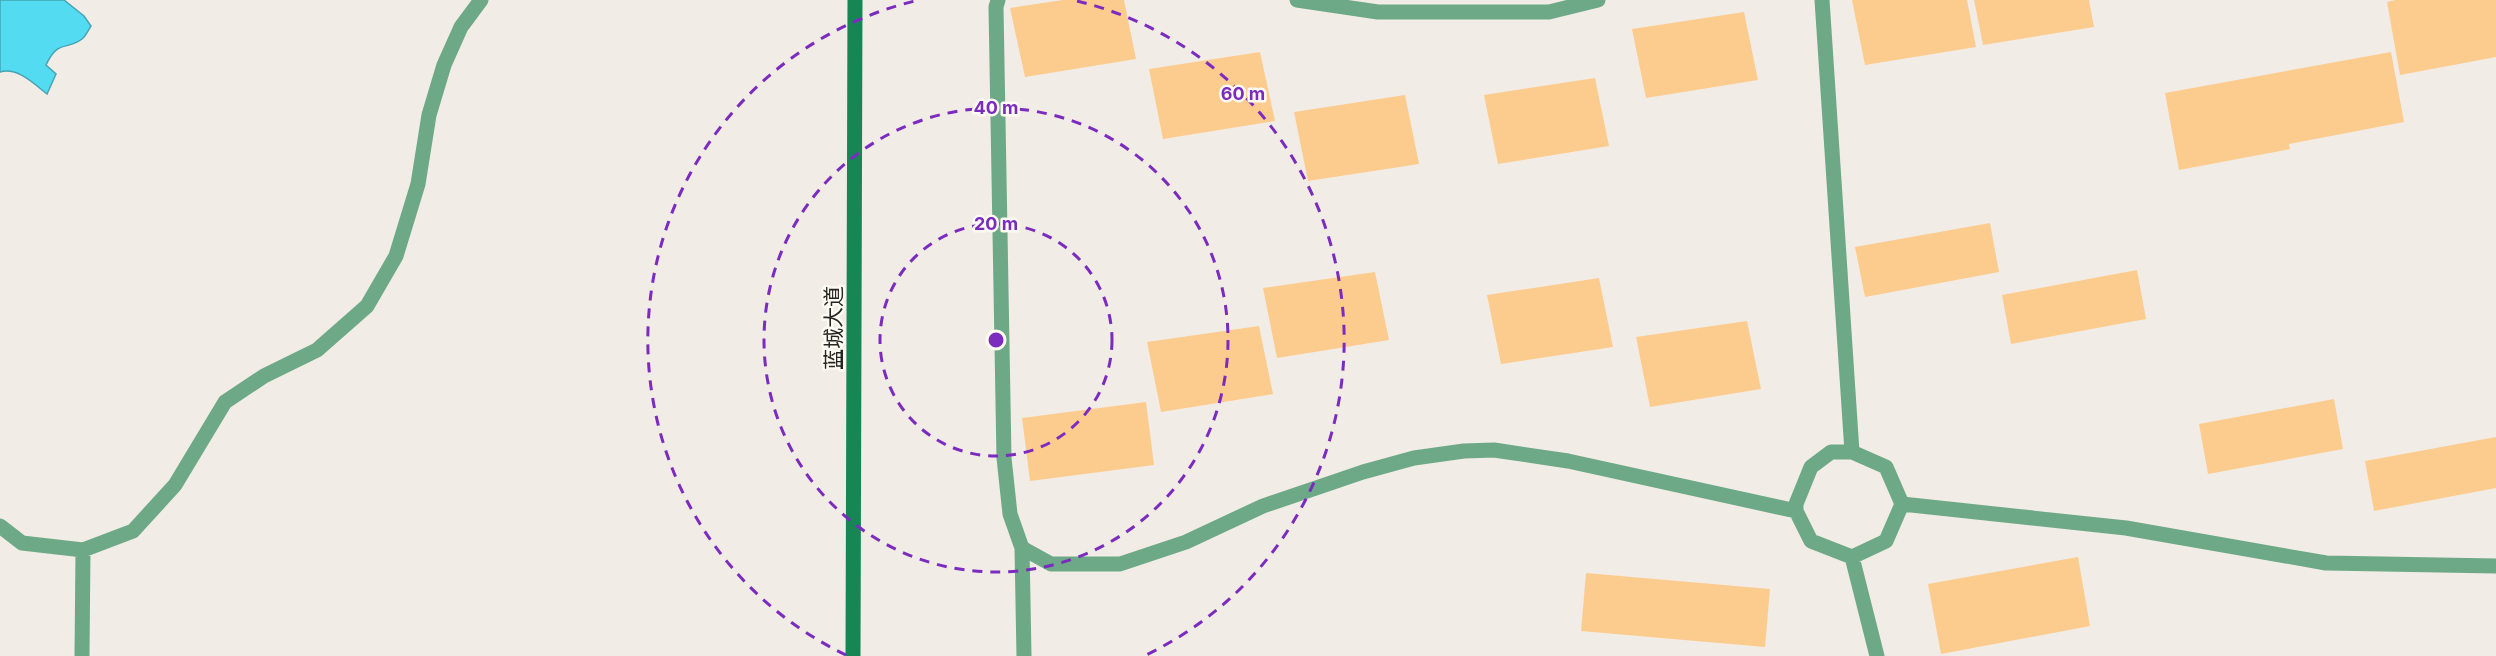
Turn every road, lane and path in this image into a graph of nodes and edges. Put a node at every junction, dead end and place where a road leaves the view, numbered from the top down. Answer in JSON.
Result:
{"nodes":[{"id":1,"x":481,"y":0,"type":"edge"},
{"id":2,"x":855,"y":0,"type":"edge"},
{"id":3,"x":998,"y":0,"type":"edge"},
{"id":4,"x":1297,"y":0,"type":"edge"},
{"id":5,"x":1598,"y":0,"type":"edge"},
{"id":6,"x":1822,"y":0,"type":"edge"},
{"id":7,"x":1851,"y":452,"type":"junction"},
{"id":8,"x":1902,"y":504,"type":"junction"},
{"id":9,"x":1796,"y":511,"type":"junction"},
{"id":10,"x":0,"y":526,"type":"edge"},
{"id":11,"x":1022,"y":548,"type":"junction"},
{"id":12,"x":83,"y":550,"type":"junction"},
{"id":13,"x":1852,"y":556,"type":"junction"},
{"id":14,"x":2496,"y":566,"type":"edge"},
{"id":15,"x":82,"y":656,"type":"edge"},
{"id":16,"x":852,"y":656,"type":"edge"},
{"id":17,"x":1024,"y":656,"type":"edge"},
{"id":18,"x":1877,"y":656,"type":"edge"}],
"edges":[{"from":1,"to":12,"type":"street"},
{"from":2,"to":16,"type":"main road","name":"蓝城大道"},
{"from":3,"to":11,"type":"street"},
{"from":4,"to":5,"type":"street"},
{"from":6,"to":7,"type":"street"},
{"from":7,"to":8,"type":"street"},
{"from":7,"to":9,"type":"street"},
{"from":8,"to":13,"type":"street"},
{"from":8,"to":14,"type":"street"},
{"from":9,"to":11,"type":"street"},
{"from":9,"to":13,"type":"street"},
{"from":10,"to":12,"type":"street"},
{"from":11,"to":17,"type":"street"},
{"from":12,"to":15,"type":"street"},
{"from":13,"to":18,"type":"street"}]}
